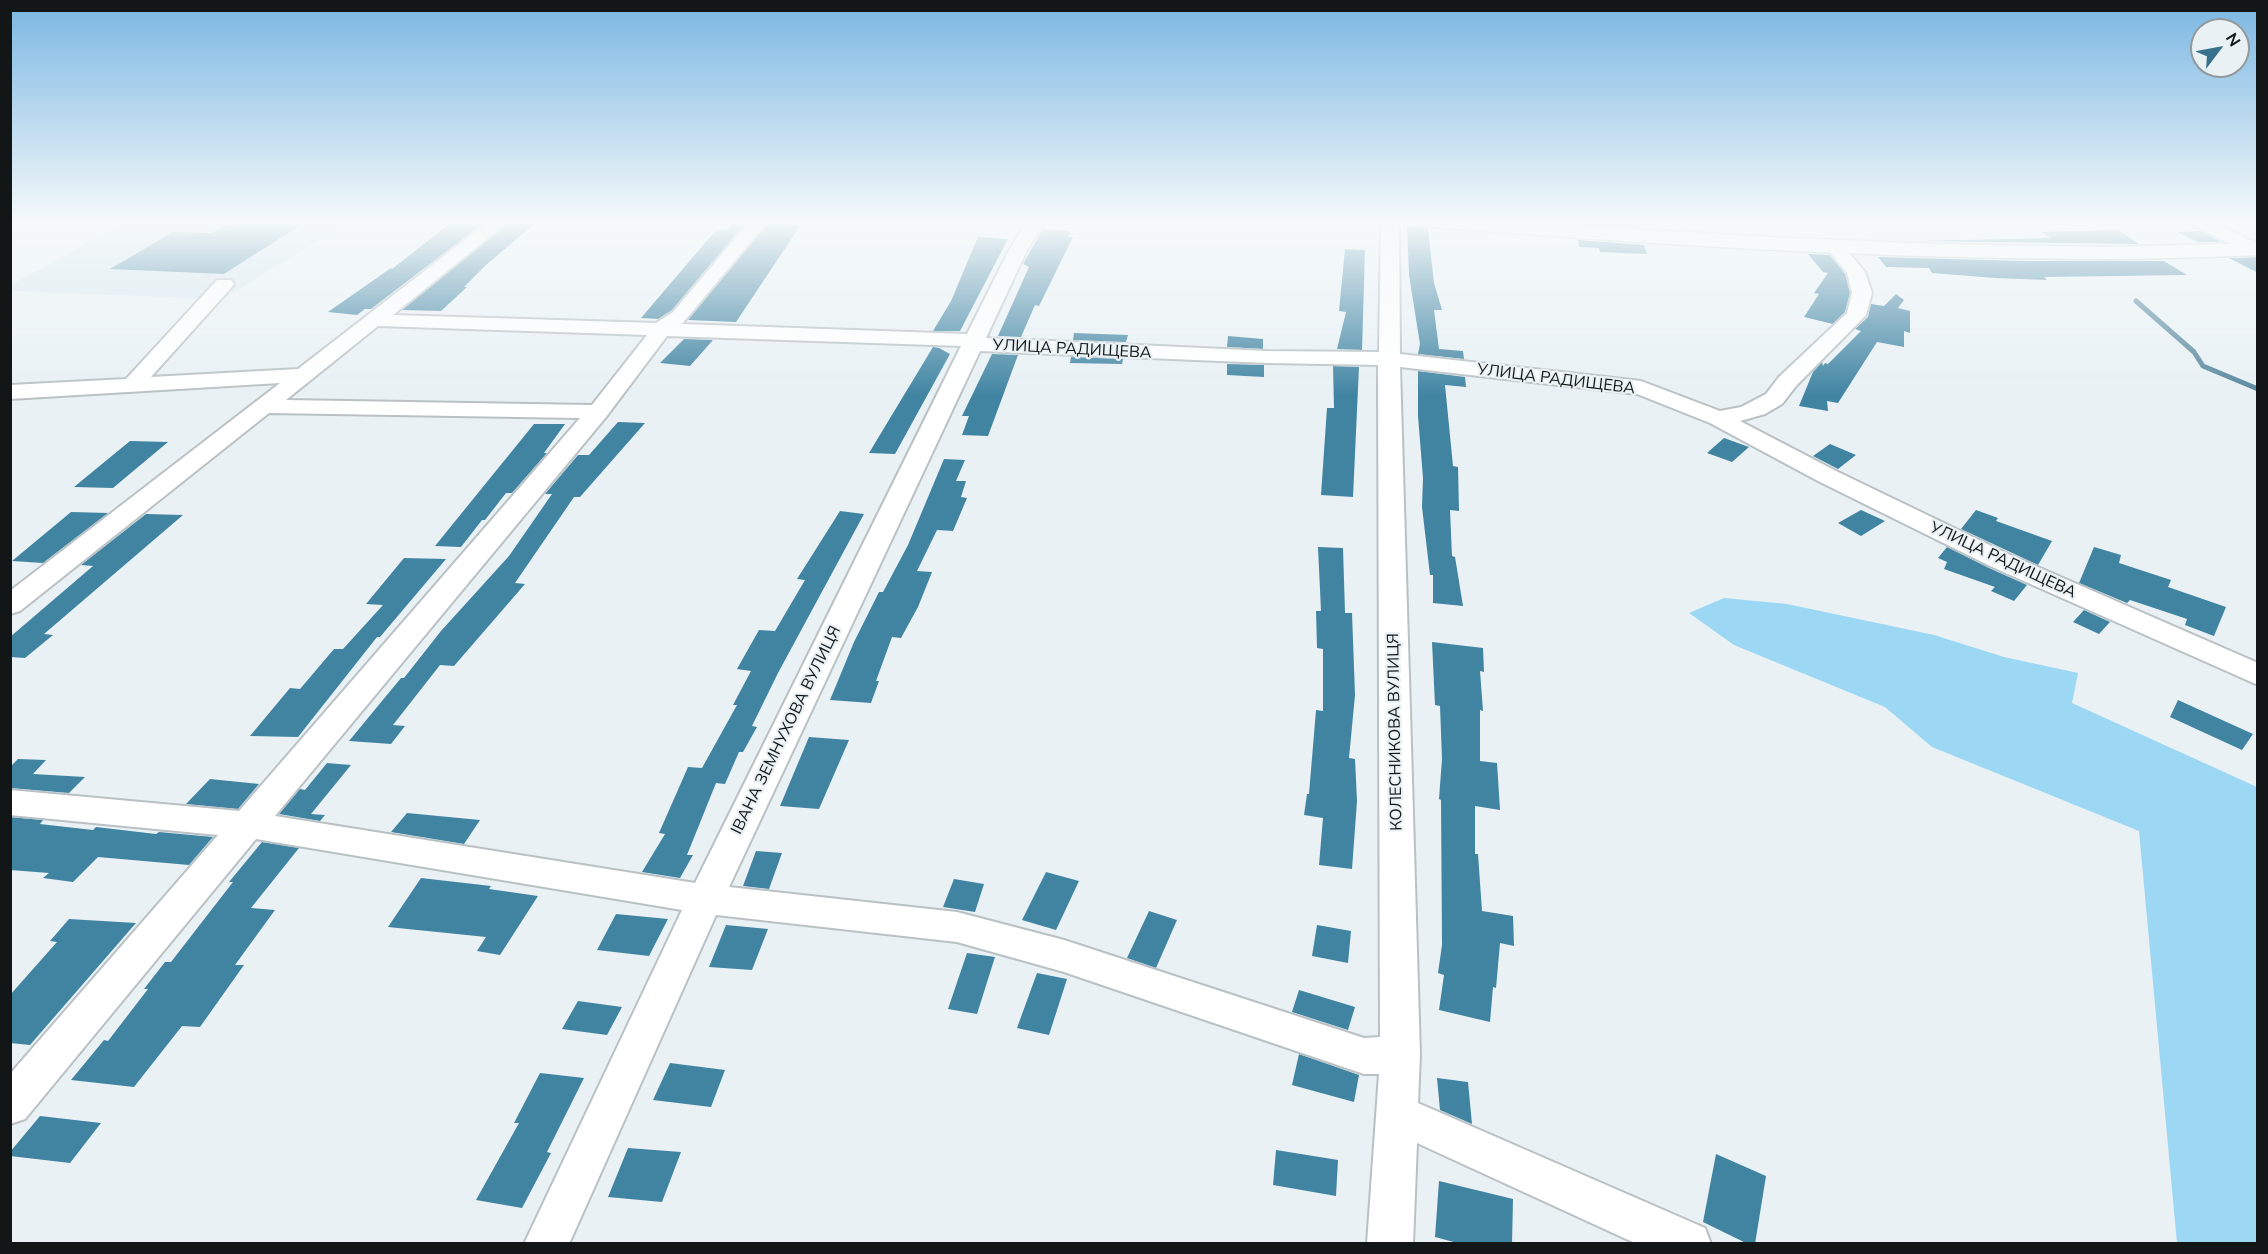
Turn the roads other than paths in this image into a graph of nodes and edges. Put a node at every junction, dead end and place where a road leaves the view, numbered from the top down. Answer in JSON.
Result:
{"nodes":[{"id":1,"x":426,"y":280,"type":"edge"},
{"id":2,"x":710,"y":280,"type":"edge"},
{"id":3,"x":1004,"y":280,"type":"edge"},
{"id":4,"x":1390,"y":280,"type":"edge"},
{"id":5,"x":1858,"y":280,"type":"edge"},
{"id":6,"x":224,"y":284,"type":"dead end"},
{"id":7,"x":374,"y":320,"type":"junction"},
{"id":8,"x":663,"y":328,"type":"junction"},
{"id":9,"x":973,"y":342,"type":"junction"},
{"id":10,"x":1389,"y":359,"type":"junction"},
{"id":11,"x":303,"y":375,"type":"junction"},
{"id":12,"x":132,"y":385,"type":"junction"},
{"id":13,"x":10,"y":392,"type":"edge"},
{"id":14,"x":264,"y":406,"type":"junction"},
{"id":15,"x":598,"y":412,"type":"junction"},
{"id":16,"x":1718,"y":418,"type":"junction"},
{"id":17,"x":10,"y":605,"type":"edge"},
{"id":18,"x":2258,"y":675,"type":"edge"},
{"id":19,"x":10,"y":802,"type":"edge"},
{"id":20,"x":250,"y":825,"type":"junction"},
{"id":21,"x":705,"y":899,"type":"junction"},
{"id":22,"x":1400,"y":1055,"type":"junction"},
{"id":23,"x":10,"y":1105,"type":"edge"},
{"id":24,"x":1397,"y":1114,"type":"junction"},
{"id":25,"x":546,"y":1244,"type":"edge"},
{"id":26,"x":1390,"y":1244,"type":"edge"},
{"id":27,"x":1689,"y":1244,"type":"edge"}],
"edges":[{"from":1,"to":7,"type":"street"},
{"from":2,"to":8,"type":"street"},
{"from":3,"to":9,"type":"street","name":"ІВАНА ЗЕМНУХОВА ВУЛИЦЯ"},
{"from":4,"to":10,"type":"street","name":"КОЛЕСНИКОВА ВУЛИЦЯ"},
{"from":5,"to":16,"type":"street"},
{"from":6,"to":12,"type":"street"},
{"from":7,"to":8,"type":"street","name":"УЛИЦА РАДИЩЕВА"},
{"from":7,"to":11,"type":"street"},
{"from":8,"to":9,"type":"street","name":"УЛИЦА РАДИЩЕВА"},
{"from":8,"to":15,"type":"street"},
{"from":9,"to":10,"type":"street","name":"УЛИЦА РАДИЩЕВА"},
{"from":9,"to":21,"type":"street","name":"ІВАНА ЗЕМНУХОВА ВУЛИЦЯ"},
{"from":10,"to":16,"type":"street","name":"УЛИЦА РАДИЩЕВА"},
{"from":10,"to":22,"type":"street","name":"КОЛЕСНИКОВА ВУЛИЦЯ"},
{"from":11,"to":12,"type":"street"},
{"from":11,"to":14,"type":"street"},
{"from":12,"to":13,"type":"street"},
{"from":14,"to":15,"type":"street"},
{"from":14,"to":17,"type":"street"},
{"from":15,"to":20,"type":"street"},
{"from":16,"to":18,"type":"street","name":"УЛИЦА РАДИЩЕВА"},
{"from":19,"to":20,"type":"street"},
{"from":20,"to":21,"type":"street"},
{"from":20,"to":23,"type":"street"},
{"from":21,"to":22,"type":"street"},
{"from":21,"to":25,"type":"street","name":"ІВАНА ЗЕМНУХОВА ВУЛИЦЯ"},
{"from":22,"to":24,"type":"street","name":"КОЛЕСНИКОВА ВУЛИЦЯ"},
{"from":24,"to":26,"type":"street","name":"КОЛЕСНИКОВА ВУЛИЦЯ"},
{"from":24,"to":27,"type":"street"}]}
